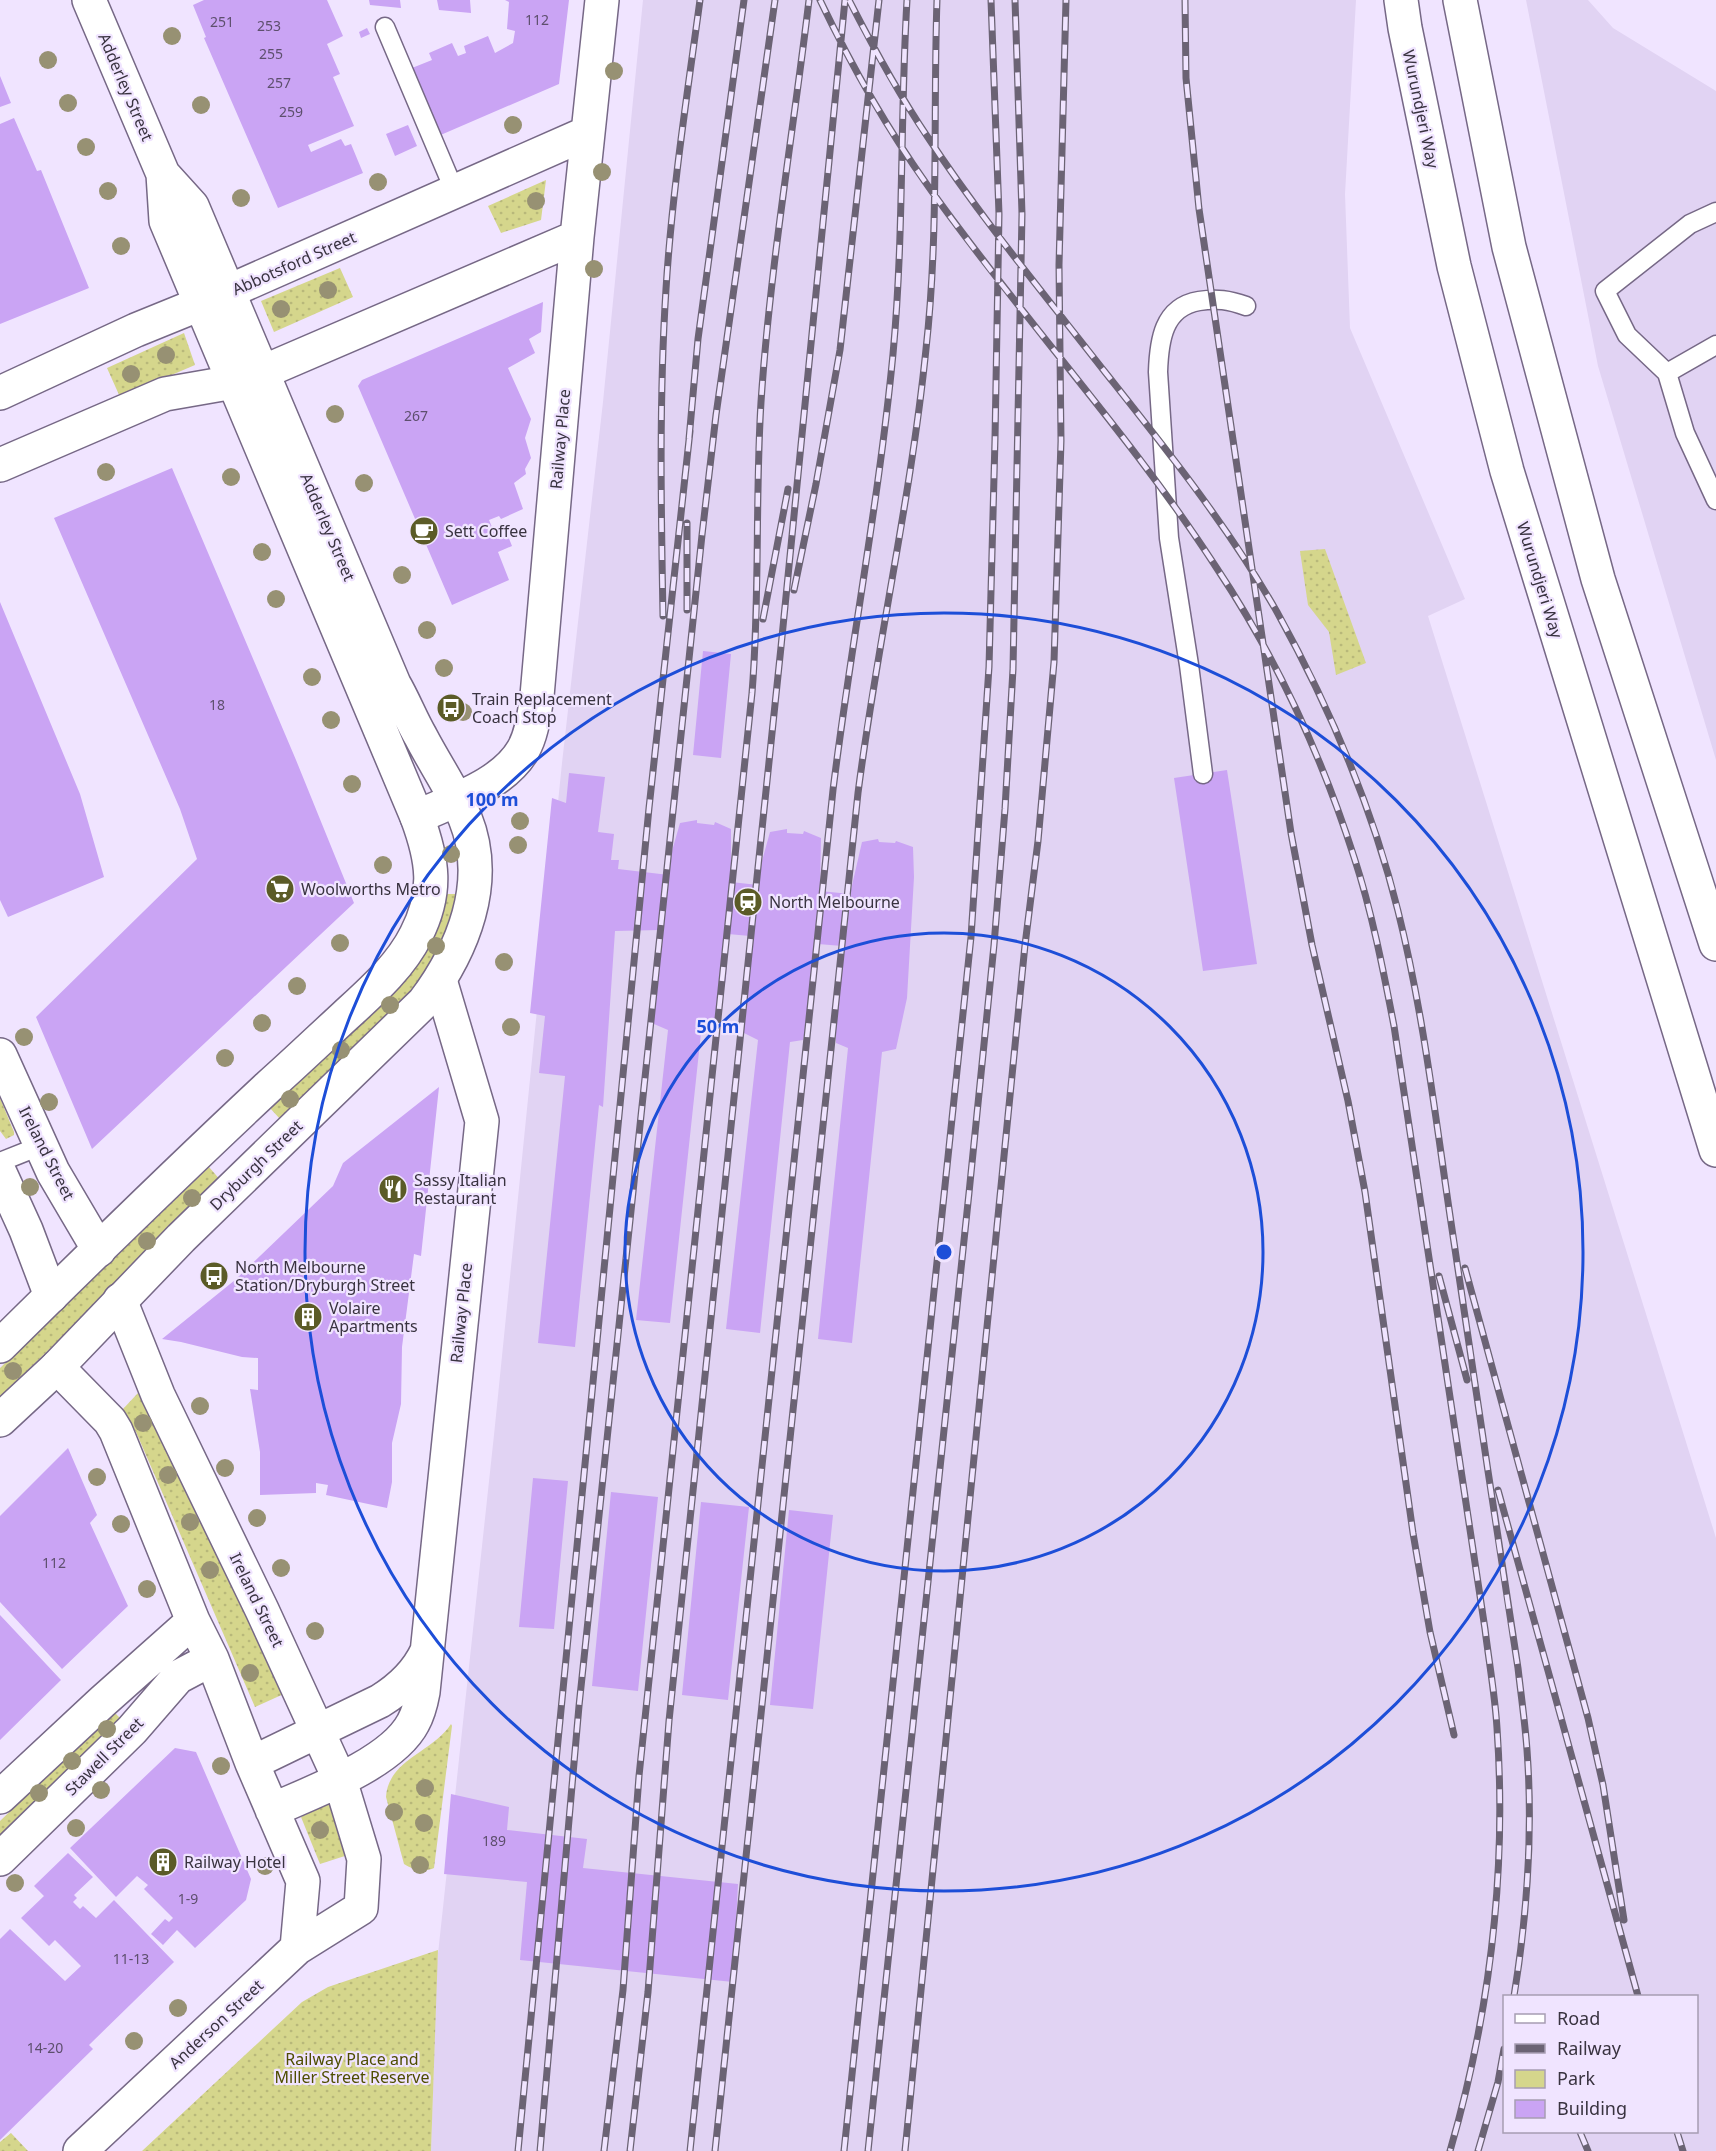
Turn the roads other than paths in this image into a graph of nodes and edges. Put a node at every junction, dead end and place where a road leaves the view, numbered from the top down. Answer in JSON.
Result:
{"nodes":[{"id":1,"x":89,"y":0,"type":"edge"},
{"id":2,"x":602,"y":0,"type":"edge"},
{"id":3,"x":1401,"y":0,"type":"edge"},
{"id":4,"x":1460,"y":0,"type":"edge"},
{"id":5,"x":385,"y":27,"type":"dead end"},
{"id":6,"x":587,"y":133,"type":"junction"},
{"id":7,"x":455,"y":192,"type":"junction"},
{"id":8,"x":1716,"y":212,"type":"edge"},
{"id":9,"x":577,"y":237,"type":"junction"},
{"id":10,"x":214,"y":298,"type":"junction"},
{"id":11,"x":1246,"y":306,"type":"dead end"},
{"id":12,"x":1716,"y":345,"type":"edge"},
{"id":13,"x":1667,"y":373,"type":"junction"},
{"id":14,"x":248,"y":377,"type":"junction"},
{"id":15,"x":0,"y":393,"type":"edge"},
{"id":16,"x":0,"y":465,"type":"edge"},
{"id":17,"x":1716,"y":500,"type":"edge"},
{"id":18,"x":343,"y":601,"type":"junction"},
{"id":19,"x":1203,"y":774,"type":"dead end"},
{"id":20,"x":456,"y":799,"type":"junction"},
{"id":21,"x":417,"y":817,"type":"junction"},
{"id":22,"x":474,"y":887,"type":"joint"},
{"id":23,"x":1716,"y":944,"type":"edge"},
{"id":24,"x":440,"y":980,"type":"junction"},
{"id":25,"x":0,"y":1055,"type":"edge"},
{"id":26,"x":231,"y":1122,"type":"junction"},
{"id":27,"x":40,"y":1146,"type":"junction"},
{"id":28,"x":1716,"y":1150,"type":"edge"},
{"id":29,"x":264,"y":1157,"type":"junction"},
{"id":30,"x":0,"y":1162,"type":"edge"},
{"id":31,"x":0,"y":1173,"type":"edge"},
{"id":32,"x":99,"y":1250,"type":"junction"},
{"id":33,"x":51,"y":1296,"type":"junction"},
{"id":34,"x":120,"y":1300,"type":"junction"},
{"id":35,"x":0,"y":1346,"type":"edge"},
{"id":36,"x":57,"y":1367,"type":"junction"},
{"id":37,"x":0,"y":1420,"type":"edge"},
{"id":38,"x":193,"y":1621,"type":"junction"},
{"id":39,"x":427,"y":1651,"type":"junction"},
{"id":40,"x":212,"y":1659,"type":"junction"},
{"id":41,"x":318,"y":1731,"type":"junction"},
{"id":42,"x":252,"y":1762,"type":"junction"},
{"id":43,"x":340,"y":1780,"type":"junction"},
{"id":44,"x":0,"y":1797,"type":"edge"},
{"id":45,"x":272,"y":1810,"type":"junction"},
{"id":46,"x":0,"y":1860,"type":"edge"},
{"id":47,"x":361,"y":1908,"type":"joint"},
{"id":48,"x":297,"y":1948,"type":"junction"},
{"id":49,"x":80,"y":2151,"type":"edge"}],
"edges":[{"from":1,"to":10,"type":"main road","name":"Adderley Street"},
{"from":2,"to":6,"type":"main road","name":"Railway Place"},
{"from":3,"to":28,"type":"main road","name":"Wurundjeri Way"},
{"from":4,"to":23,"type":"main road"},
{"from":5,"to":7,"type":"lane"},
{"from":6,"to":7,"type":"main road","name":"Abbotsford Street"},
{"from":6,"to":9,"type":"main road","name":"Railway Place"},
{"from":7,"to":10,"type":"main road","name":"Abbotsford Street"},
{"from":8,"to":13,"type":"lane"},
{"from":9,"to":14,"type":"main road"},
{"from":9,"to":20,"type":"main road","name":"Railway Place"},
{"from":10,"to":14,"type":"main road","name":"Adderley Street"},
{"from":10,"to":15,"type":"main road","name":"Abbotsford Street"},
{"from":11,"to":19,"type":"lane"},
{"from":12,"to":13,"type":"lane"},
{"from":13,"to":17,"type":"lane"},
{"from":14,"to":16,"type":"main road"},
{"from":14,"to":18,"type":"main road","name":"Adderley Street"},
{"from":18,"to":20,"type":"main road","name":"Adderley Street"},
{"from":18,"to":21,"type":"main road","name":"Adderley Street"},
{"from":20,"to":21,"type":"main road","name":"Railway Place"},
{"from":20,"to":22,"type":"main road","name":"Adderley Street"},
{"from":21,"to":26,"type":"main road","name":"Adderley Street"},
{"from":22,"to":24,"type":"main road","name":"Dryburgh Street"},
{"from":24,"to":29,"type":"main road","name":"Dryburgh Street"},
{"from":24,"to":39,"type":"main road","name":"Railway Place"},
{"from":25,"to":27,"type":"main road","name":"Ireland Street"},
{"from":26,"to":29,"type":"main road"},
{"from":26,"to":32,"type":"main road"},
{"from":27,"to":30,"type":"lane"},
{"from":27,"to":32,"type":"main road","name":"Ireland Street"},
{"from":29,"to":34,"type":"main road","name":"Dryburgh Street"},
{"from":31,"to":33,"type":"main road"},
{"from":32,"to":33,"type":"main road"},
{"from":33,"to":35,"type":"main road"},
{"from":34,"to":36,"type":"main road","name":"Dryburgh Street"},
{"from":34,"to":41,"type":"main road","name":"Ireland Street"},
{"from":36,"to":37,"type":"main road","name":"Dryburgh Street"},
{"from":36,"to":38,"type":"main road"},
{"from":38,"to":40,"type":"main road"},
{"from":38,"to":44,"type":"main road"},
{"from":39,"to":41,"type":"main road","name":"Railway Place"},
{"from":39,"to":43,"type":"main road","name":"Railway Place"},
{"from":40,"to":42,"type":"main road"},
{"from":40,"to":46,"type":"main road","name":"Stawell Street"},
{"from":41,"to":42,"type":"main road","name":"Railway Place"},
{"from":41,"to":43,"type":"main road","name":"Ireland Street"},
{"from":42,"to":45,"type":"main road"},
{"from":43,"to":45,"type":"main road","name":"Railway Place"},
{"from":43,"to":47,"type":"main road","name":"Ireland Street"},
{"from":45,"to":48,"type":"main road"},
{"from":47,"to":48,"type":"main road","name":"Anderson Street"},
{"from":48,"to":49,"type":"main road","name":"Anderson Street"}]}
